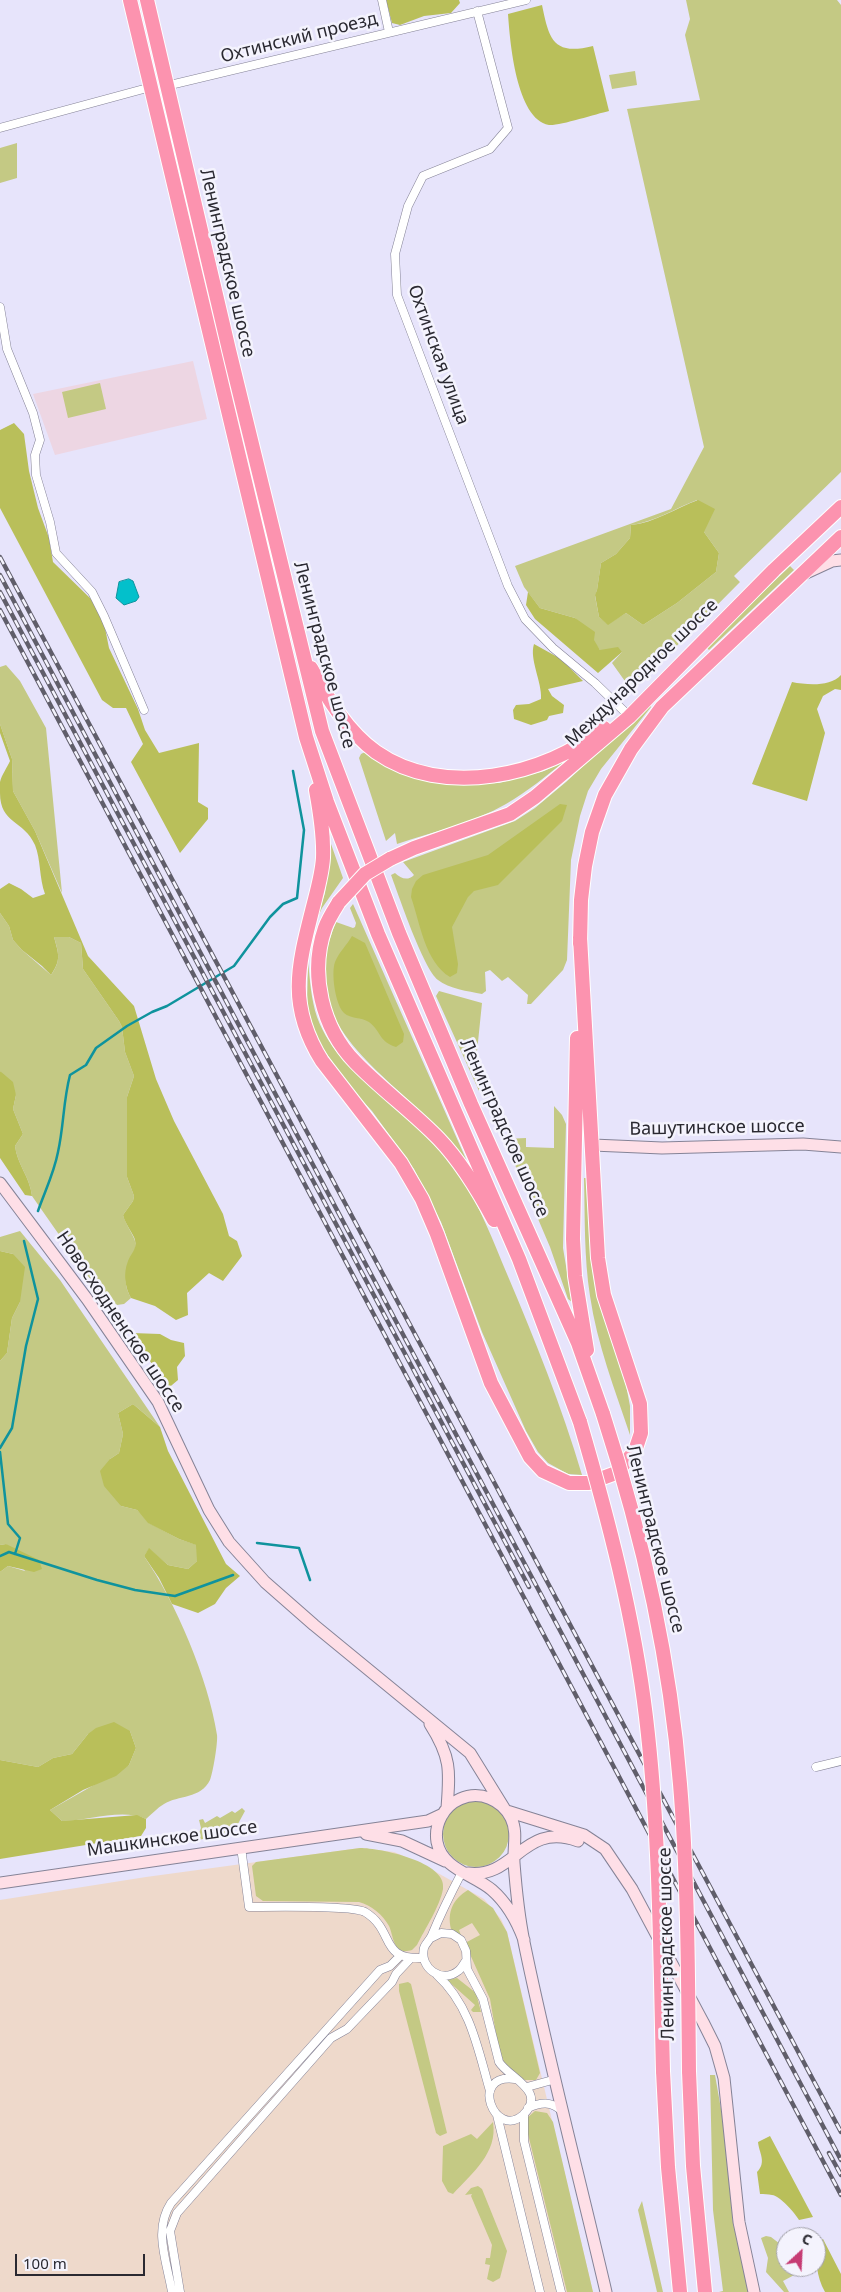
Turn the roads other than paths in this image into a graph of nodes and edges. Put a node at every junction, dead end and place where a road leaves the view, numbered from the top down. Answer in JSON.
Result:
{"nodes":[{"id":1,"x":130,"y":0,"type":"edge"},
{"id":2,"x":147,"y":0,"type":"edge"},
{"id":3,"x":382,"y":0,"type":"edge"},
{"id":4,"x":526,"y":0,"type":"edge"},
{"id":5,"x":477,"y":11,"type":"junction"},
{"id":6,"x":389,"y":32,"type":"junction"},
{"id":7,"x":166,"y":86,"type":"junction"},
{"id":8,"x":150,"y":87,"type":"junction"},
{"id":9,"x":0,"y":128,"type":"edge"},
{"id":10,"x":0,"y":307,"type":"edge"},
{"id":11,"x":841,"y":507,"type":"edge"},
{"id":12,"x":841,"y":537,"type":"edge"},
{"id":13,"x":841,"y":560,"type":"edge"},
{"id":14,"x":800,"y":576,"type":"junction"},
{"id":15,"x":302,"y":651,"type":"junction"},
{"id":16,"x":646,"y":699,"type":"junction"},
{"id":17,"x":144,"y":710,"type":"dead end"},
{"id":18,"x":625,"y":712,"type":"junction"},
{"id":19,"x":306,"y":737,"type":"junction"},
{"id":20,"x":580,"y":937,"type":"junction"},
{"id":21,"x":593,"y":1145,"type":"junction"},
{"id":22,"x":841,"y":1147,"type":"edge"},
{"id":23,"x":0,"y":1183,"type":"edge"},
{"id":24,"x":531,"y":1294,"type":"junction"},
{"id":25,"x":594,"y":1386,"type":"junction"},
{"id":26,"x":428,"y":1720,"type":"junction"},
{"id":27,"x":841,"y":1762,"type":"edge"},
{"id":28,"x":816,"y":1767,"type":"dead end"},
{"id":29,"x":506,"y":1809,"type":"junction"},
{"id":30,"x":445,"y":1811,"type":"junction"},
{"id":31,"x":349,"y":1833,"type":"junction"},
{"id":32,"x":514,"y":1844,"type":"junction"},
{"id":33,"x":241,"y":1846,"type":"junction"},
{"id":34,"x":514,"y":1857,"type":"junction"},
{"id":35,"x":614,"y":1861,"type":"junction"},
{"id":36,"x":450,"y":1864,"type":"junction"},
{"id":37,"x":502,"y":1864,"type":"junction"},
{"id":38,"x":462,"y":1872,"type":"junction"},
{"id":39,"x":0,"y":1882,"type":"edge"},
{"id":40,"x":431,"y":1938,"type":"junction"},
{"id":41,"x":524,"y":1940,"type":"junction"},
{"id":42,"x":400,"y":1956,"type":"junction"},
{"id":43,"x":423,"y":1958,"type":"junction"},
{"id":44,"x":410,"y":1959,"type":"junction"},
{"id":45,"x":465,"y":1962,"type":"junction"},
{"id":46,"x":437,"y":1975,"type":"junction"},
{"id":47,"x":515,"y":2079,"type":"junction"},
{"id":48,"x":556,"y":2079,"type":"junction"},
{"id":49,"x":527,"y":2087,"type":"junction"},
{"id":50,"x":490,"y":2091,"type":"junction"},
{"id":51,"x":526,"y":2111,"type":"junction"},
{"id":52,"x":564,"y":2112,"type":"junction"},
{"id":53,"x":497,"y":2115,"type":"junction"},
{"id":54,"x":172,"y":2292,"type":"edge"},
{"id":55,"x":180,"y":2292,"type":"edge"},
{"id":56,"x":540,"y":2292,"type":"edge"},
{"id":57,"x":561,"y":2292,"type":"edge"},
{"id":58,"x":606,"y":2292,"type":"edge"},
{"id":59,"x":680,"y":2292,"type":"edge"},
{"id":60,"x":705,"y":2292,"type":"edge"},
{"id":61,"x":754,"y":2292,"type":"edge"}],
"edges":[{"from":1,"to":8,"type":"highway","name":"Ленинградское шоссе"},
{"from":2,"to":7,"type":"highway","name":"Ленинградское шоссе"},
{"from":3,"to":6,"type":"street"},
{"from":4,"to":5,"type":"street","name":"Охтинский проезд"},
{"from":5,"to":6,"type":"street","name":"Охтинский проезд"},
{"from":5,"to":18,"type":"street","name":"Охтинская улица"},
{"from":6,"to":7,"type":"street","name":"Охтинский проезд"},
{"from":7,"to":15,"type":"highway","name":"Ленинградское шоссе"},
{"from":8,"to":9,"type":"street"},
{"from":8,"to":19,"type":"highway","name":"Ленинградское шоссе"},
{"from":10,"to":17,"type":"street"},
{"from":11,"to":16,"type":"highway","name":"Международное шоссе"},
{"from":12,"to":14,"type":"highway"},
{"from":13,"to":14,"type":"main road"},
{"from":14,"to":20,"type":"highway"},
{"from":15,"to":18,"type":"highway"},
{"from":15,"to":25,"type":"highway","name":"Ленинградское шоссе"},
{"from":16,"to":18,"type":"highway"},
{"from":16,"to":24,"type":"highway","name":"Международное шоссе","bridge":true},
{"from":19,"to":21,"type":"highway"},
{"from":19,"to":24,"type":"highway","name":"Ленинградское шоссе"},
{"from":20,"to":21,"type":"highway"},
{"from":20,"to":25,"type":"highway"},
{"from":21,"to":22,"type":"main road","name":"Вашутинское шоссе"},
{"from":23,"to":26,"type":"main road","name":"Новосходненское шоссе"},
{"from":24,"to":59,"type":"highway","name":"Ленинградское шоссе","bridge":true},
{"from":25,"to":60,"type":"highway","name":"Ленинградское шоссе","bridge":true},
{"from":26,"to":29,"type":"main road","name":"Новосходненское шоссе"},
{"from":26,"to":30,"type":"main road","name":"Новосходненское шоссе"},
{"from":27,"to":28,"type":"street"},
{"from":29,"to":30,"type":"main road"},
{"from":29,"to":32,"type":"main road"},
{"from":29,"to":35,"type":"main road"},
{"from":30,"to":31,"type":"main road","name":"Машкинское шоссе"},
{"from":30,"to":36,"type":"main road"},
{"from":31,"to":33,"type":"main road","name":"Машкинское шоссе"},
{"from":31,"to":36,"type":"main road","name":"Машкинское шоссе"},
{"from":32,"to":34,"type":"main road"},
{"from":32,"to":37,"type":"main road"},
{"from":33,"to":39,"type":"main road","name":"Машкинское шоссе"},
{"from":33,"to":42,"type":"street"},
{"from":34,"to":35,"type":"main road"},
{"from":34,"to":37,"type":"main road"},
{"from":34,"to":41,"type":"main road"},
{"from":35,"to":61,"type":"main road"},
{"from":36,"to":38,"type":"main road"},
{"from":37,"to":38,"type":"main road"},
{"from":38,"to":40,"type":"street"},
{"from":38,"to":41,"type":"main road"},
{"from":40,"to":43,"type":"street"},
{"from":40,"to":45,"type":"street"},
{"from":41,"to":48,"type":"main road"},
{"from":42,"to":44,"type":"street"},
{"from":42,"to":54,"type":"street"},
{"from":43,"to":44,"type":"street"},
{"from":43,"to":46,"type":"street"},
{"from":44,"to":55,"type":"street"},
{"from":45,"to":46,"type":"street"},
{"from":45,"to":47,"type":"street"},
{"from":46,"to":50,"type":"street"},
{"from":47,"to":49,"type":"street"},
{"from":47,"to":50,"type":"street"},
{"from":48,"to":49,"type":"street"},
{"from":48,"to":52,"type":"main road"},
{"from":49,"to":51,"type":"street"},
{"from":50,"to":53,"type":"street"},
{"from":51,"to":52,"type":"street"},
{"from":51,"to":53,"type":"street"},
{"from":51,"to":57,"type":"street"},
{"from":52,"to":58,"type":"main road"},
{"from":53,"to":56,"type":"street"}]}
